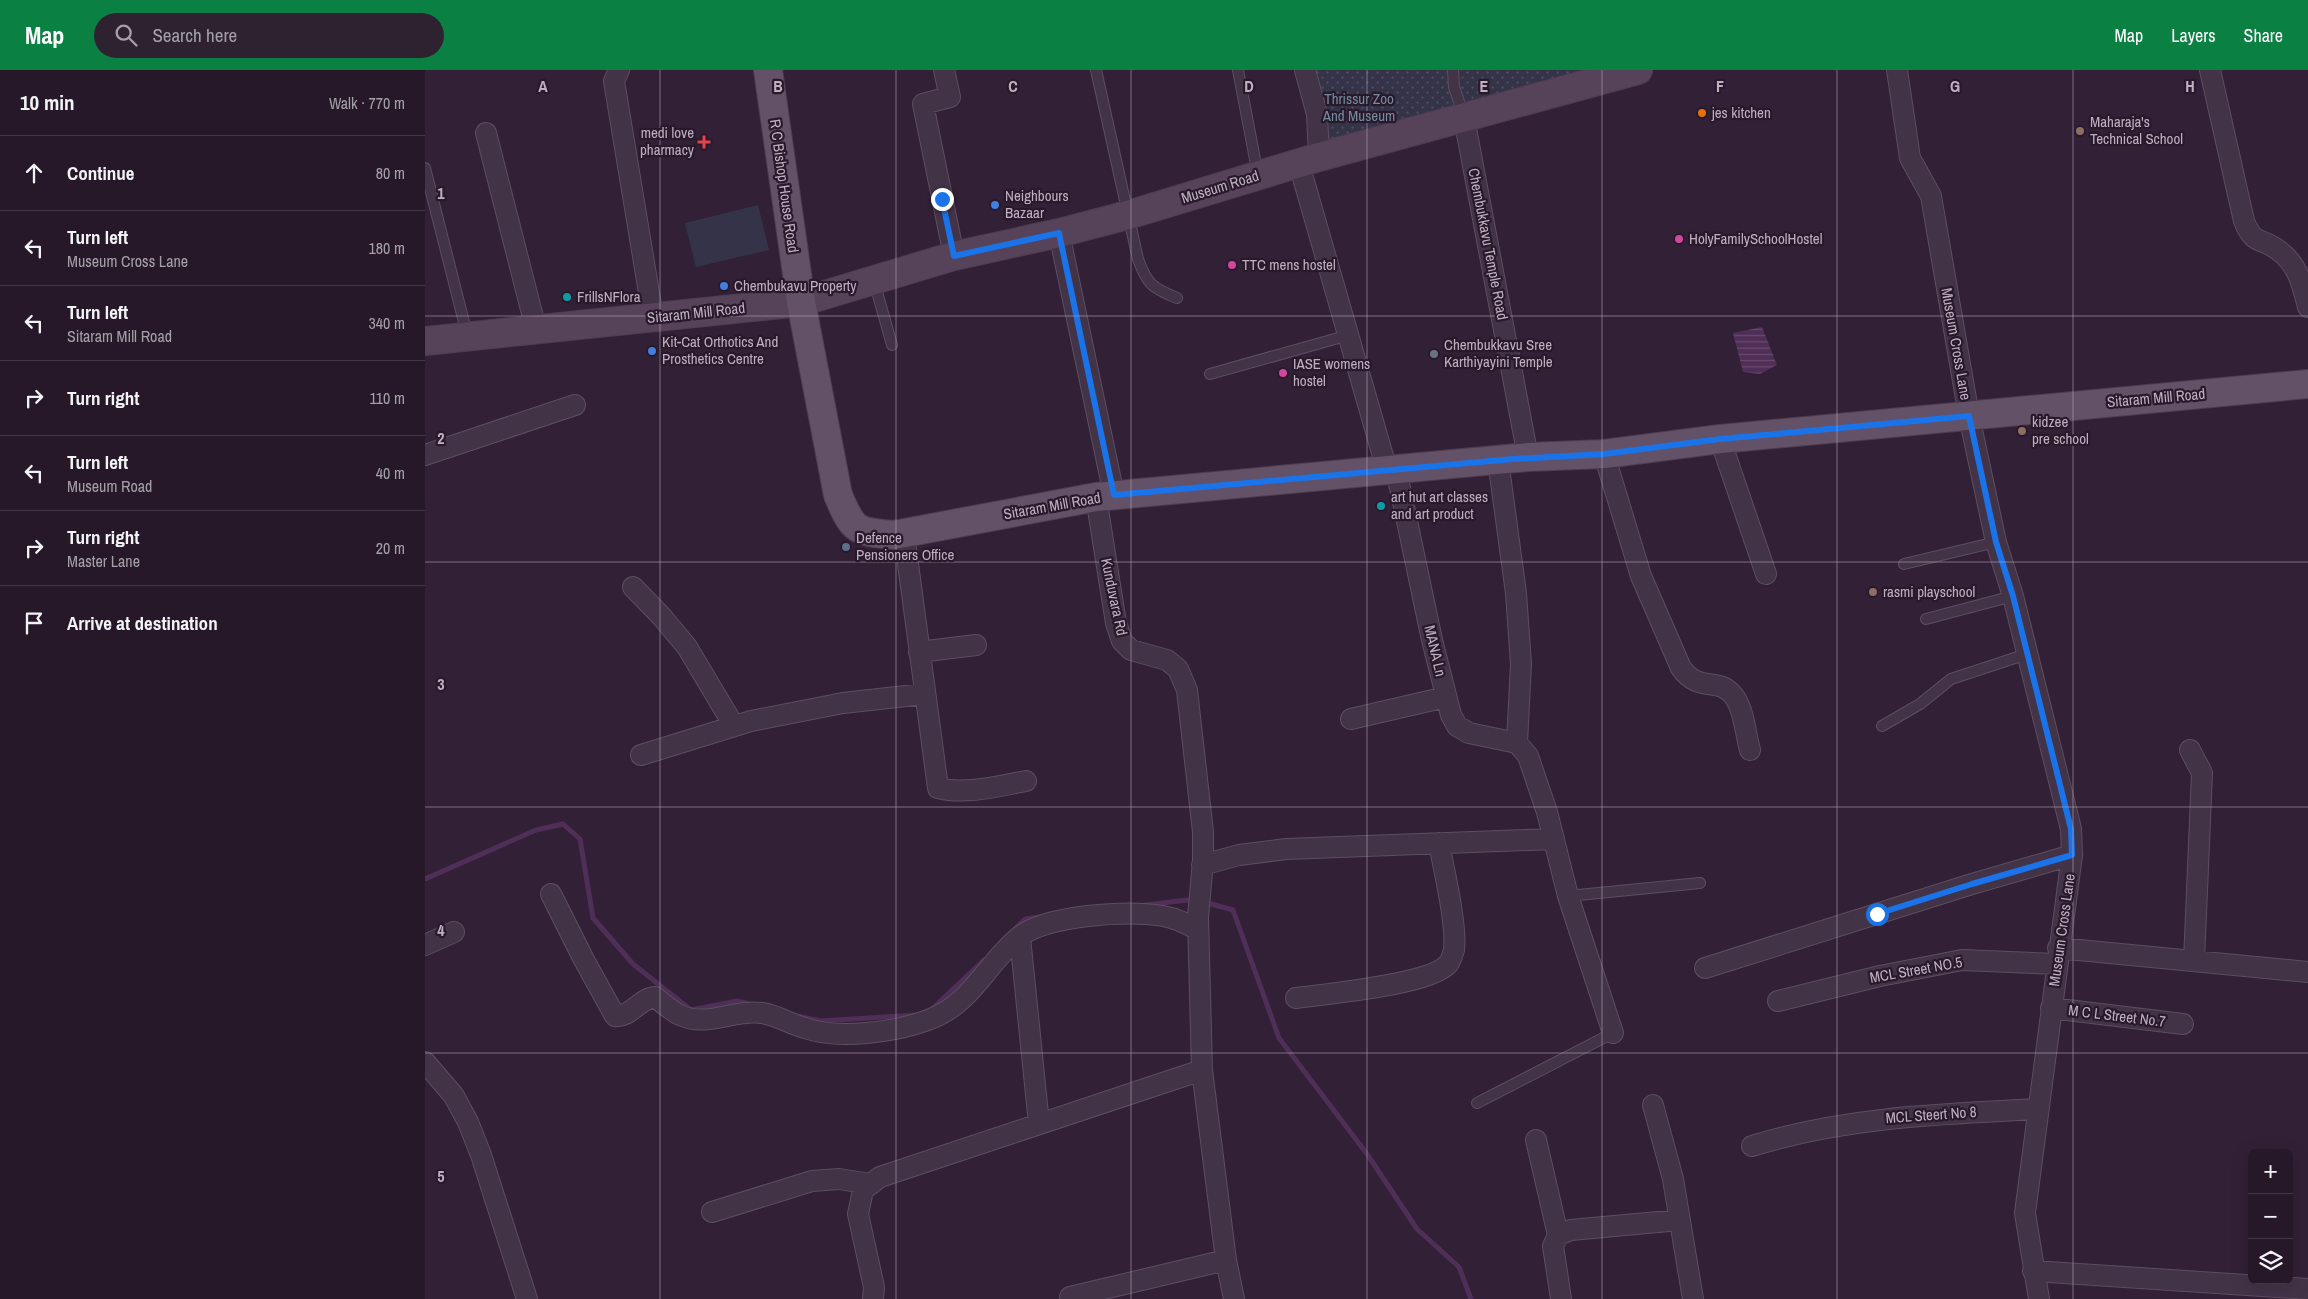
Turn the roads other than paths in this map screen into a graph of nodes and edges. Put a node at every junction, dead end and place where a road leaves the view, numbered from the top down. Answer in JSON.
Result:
{"nodes":[{"id":1,"x":619,"y":70,"type":"edge"},
{"id":2,"x":768,"y":70,"type":"edge"},
{"id":3,"x":944,"y":70,"type":"edge"},
{"id":4,"x":1097,"y":70,"type":"edge"},
{"id":5,"x":1238,"y":70,"type":"edge"},
{"id":6,"x":1305,"y":70,"type":"edge"},
{"id":7,"x":1453,"y":70,"type":"edge"},
{"id":8,"x":1638,"y":70,"type":"edge"},
{"id":9,"x":1897,"y":70,"type":"edge"},
{"id":10,"x":2210,"y":70,"type":"edge"},
{"id":11,"x":1464,"y":118,"type":"junction"},
{"id":12,"x":486,"y":133,"type":"dead end"},
{"id":13,"x":1309,"y":161,"type":"junction"},
{"id":14,"x":425,"y":168,"type":"edge"},
{"id":15,"x":1258,"y":175,"type":"junction"},
{"id":16,"x":1128,"y":215,"type":"junction"},
{"id":17,"x":1059,"y":233,"type":"junction"},
{"id":18,"x":954,"y":256,"type":"junction"},
{"id":19,"x":874,"y":280,"type":"junction"},
{"id":20,"x":1177,"y":298,"type":"dead end"},
{"id":21,"x":801,"y":302,"type":"junction"},
{"id":22,"x":2308,"y":307,"type":"edge"},
{"id":23,"x":653,"y":317,"type":"junction"},
{"id":24,"x":536,"y":329,"type":"junction"},
{"id":25,"x":1349,"y":335,"type":"junction"},
{"id":26,"x":468,"y":337,"type":"junction"},
{"id":27,"x":425,"y":341,"type":"edge"},
{"id":28,"x":892,"y":345,"type":"dead end"},
{"id":29,"x":1210,"y":374,"type":"dead end"},
{"id":30,"x":2308,"y":384,"type":"edge"},
{"id":31,"x":575,"y":405,"type":"dead end"},
{"id":32,"x":1969,"y":416,"type":"junction"},
{"id":33,"x":1720,"y":439,"type":"junction"},
{"id":34,"x":1604,"y":454,"type":"junction"},
{"id":35,"x":425,"y":455,"type":"edge"},
{"id":36,"x":1528,"y":457,"type":"junction"},
{"id":37,"x":1498,"y":460,"type":"junction"},
{"id":38,"x":1392,"y":470,"type":"junction"},
{"id":39,"x":1105,"y":496,"type":"junction"},
{"id":40,"x":904,"y":534,"type":"junction"},
{"id":41,"x":1996,"y":542,"type":"junction"},
{"id":42,"x":1904,"y":564,"type":"dead end"},
{"id":43,"x":1766,"y":574,"type":"dead end"},
{"id":44,"x":633,"y":586,"type":"dead end"},
{"id":45,"x":2013,"y":596,"type":"junction"},
{"id":46,"x":1926,"y":619,"type":"dead end"},
{"id":47,"x":976,"y":645,"type":"dead end"},
{"id":48,"x":919,"y":652,"type":"junction"},
{"id":49,"x":2027,"y":654,"type":"junction"},
{"id":50,"x":924,"y":694,"type":"junction"},
{"id":51,"x":1446,"y":697,"type":"junction"},
{"id":52,"x":1351,"y":719,"type":"dead end"},
{"id":53,"x":733,"y":726,"type":"junction"},
{"id":54,"x":1882,"y":726,"type":"dead end"},
{"id":55,"x":1517,"y":743,"type":"junction"},
{"id":56,"x":1750,"y":750,"type":"dead end"},
{"id":57,"x":2191,"y":750,"type":"dead end"},
{"id":58,"x":641,"y":754,"type":"dead end"},
{"id":59,"x":1026,"y":781,"type":"dead end"},
{"id":60,"x":1554,"y":840,"type":"junction"},
{"id":61,"x":1439,"y":844,"type":"junction"},
{"id":62,"x":2072,"y":855,"type":"junction"},
{"id":63,"x":1202,"y":866,"type":"junction"},
{"id":64,"x":1700,"y":883,"type":"dead end"},
{"id":65,"x":551,"y":894,"type":"dead end"},
{"id":66,"x":1567,"y":896,"type":"junction"},
{"id":67,"x":1198,"y":923,"type":"junction"},
{"id":68,"x":455,"y":932,"type":"dead end"},
{"id":69,"x":1020,"y":937,"type":"junction"},
{"id":70,"x":425,"y":944,"type":"edge"},
{"id":71,"x":2058,"y":956,"type":"junction"},
{"id":72,"x":2194,"y":961,"type":"junction"},
{"id":73,"x":1705,"y":968,"type":"dead end"},
{"id":74,"x":2308,"y":972,"type":"edge"},
{"id":75,"x":1295,"y":998,"type":"dead end"},
{"id":76,"x":1778,"y":1001,"type":"dead end"},
{"id":77,"x":2051,"y":1008,"type":"junction"},
{"id":78,"x":2183,"y":1024,"type":"dead end"},
{"id":79,"x":1613,"y":1033,"type":"joint"},
{"id":80,"x":425,"y":1062,"type":"edge"},
{"id":81,"x":1201,"y":1070,"type":"junction"},
{"id":82,"x":1477,"y":1104,"type":"dead end"},
{"id":83,"x":1653,"y":1105,"type":"dead end"},
{"id":84,"x":2039,"y":1109,"type":"junction"},
{"id":85,"x":1039,"y":1124,"type":"junction"},
{"id":86,"x":1536,"y":1140,"type":"dead end"},
{"id":87,"x":1752,"y":1146,"type":"dead end"},
{"id":88,"x":871,"y":1184,"type":"junction"},
{"id":89,"x":712,"y":1212,"type":"dead end"},
{"id":90,"x":1680,"y":1220,"type":"junction"},
{"id":91,"x":1558,"y":1235,"type":"junction"},
{"id":92,"x":1226,"y":1260,"type":"junction"},
{"id":93,"x":2033,"y":1271,"type":"junction"},
{"id":94,"x":2308,"y":1289,"type":"edge"},
{"id":95,"x":1070,"y":1298,"type":"dead end"},
{"id":96,"x":527,"y":1299,"type":"edge"},
{"id":97,"x":873,"y":1299,"type":"edge"},
{"id":98,"x":1234,"y":1299,"type":"edge"},
{"id":99,"x":1561,"y":1299,"type":"edge"},
{"id":100,"x":1693,"y":1299,"type":"edge"},
{"id":101,"x":2039,"y":1299,"type":"edge"}],
"edges":[{"from":1,"to":23,"type":"street"},
{"from":2,"to":21,"type":"main road","name":"R C Bishop House Road"},
{"from":3,"to":18,"type":"street"},
{"from":4,"to":16,"type":"lane"},
{"from":5,"to":15,"type":"lane"},
{"from":6,"to":13,"type":"street","name":"MANA Ln"},
{"from":7,"to":11,"type":"lane"},
{"from":8,"to":11,"type":"main road","name":"Museum Road"},
{"from":9,"to":32,"type":"street","name":"Museum Cross Lane"},
{"from":10,"to":22,"type":"street"},
{"from":11,"to":13,"type":"main road","name":"Museum Road"},
{"from":11,"to":36,"type":"street","name":"Chembukkavu Temple Road"},
{"from":12,"to":24,"type":"street"},
{"from":13,"to":15,"type":"main road","name":"Museum Road"},
{"from":13,"to":25,"type":"street","name":"MANA Ln"},
{"from":14,"to":26,"type":"lane"},
{"from":15,"to":16,"type":"main road","name":"Museum Road"},
{"from":16,"to":17,"type":"main road","name":"Museum Road"},
{"from":16,"to":20,"type":"lane"},
{"from":17,"to":18,"type":"main road","name":"Museum Road"},
{"from":17,"to":39,"type":"street","name":"Kunduvara Rd"},
{"from":18,"to":19,"type":"main road","name":"Museum Road"},
{"from":19,"to":21,"type":"main road","name":"Museum Road"},
{"from":19,"to":28,"type":"lane"},
{"from":21,"to":23,"type":"main road","name":"Sitaram Mill Road"},
{"from":21,"to":40,"type":"main road","name":"Sitaram Mill Road"},
{"from":23,"to":24,"type":"main road","name":"Sitaram Mill Road"},
{"from":24,"to":26,"type":"main road","name":"Sitaram Mill Road"},
{"from":25,"to":29,"type":"lane"},
{"from":25,"to":38,"type":"street","name":"MANA Ln"},
{"from":26,"to":27,"type":"main road","name":"Sitaram Mill Road"},
{"from":30,"to":32,"type":"main road","name":"Sitaram Mill Road"},
{"from":31,"to":35,"type":"street"},
{"from":32,"to":33,"type":"main road","name":"Sitaram Mill Road"},
{"from":32,"to":41,"type":"street","name":"Museum Cross Lane"},
{"from":33,"to":34,"type":"main road","name":"Sitaram Mill Road"},
{"from":33,"to":43,"type":"street"},
{"from":34,"to":36,"type":"main road","name":"Sitaram Mill Road"},
{"from":34,"to":56,"type":"street"},
{"from":36,"to":37,"type":"main road","name":"Sitaram Mill Road"},
{"from":37,"to":38,"type":"main road","name":"Sitaram Mill Road"},
{"from":37,"to":55,"type":"street"},
{"from":38,"to":39,"type":"main road","name":"Sitaram Mill Road"},
{"from":38,"to":51,"type":"street","name":"MANA Ln"},
{"from":39,"to":40,"type":"main road","name":"Sitaram Mill Road"},
{"from":39,"to":63,"type":"street","name":"Kunduvara Rd"},
{"from":40,"to":48,"type":"street"},
{"from":41,"to":42,"type":"lane"},
{"from":41,"to":45,"type":"street","name":"Museum Cross Lane"},
{"from":44,"to":53,"type":"street"},
{"from":45,"to":46,"type":"lane"},
{"from":45,"to":49,"type":"street","name":"Museum Cross Lane"},
{"from":47,"to":48,"type":"street"},
{"from":48,"to":50,"type":"street"},
{"from":49,"to":54,"type":"lane"},
{"from":49,"to":62,"type":"street","name":"Museum Cross Lane"},
{"from":50,"to":53,"type":"street"},
{"from":50,"to":59,"type":"street"},
{"from":51,"to":52,"type":"street"},
{"from":51,"to":55,"type":"street","name":"MANA Ln"},
{"from":53,"to":58,"type":"street"},
{"from":55,"to":60,"type":"street"},
{"from":57,"to":72,"type":"street"},
{"from":60,"to":61,"type":"street"},
{"from":60,"to":66,"type":"street"},
{"from":61,"to":63,"type":"street"},
{"from":61,"to":75,"type":"street"},
{"from":62,"to":71,"type":"street","name":"Museum Cross Lane"},
{"from":62,"to":73,"type":"street"},
{"from":63,"to":67,"type":"street"},
{"from":64,"to":66,"type":"lane"},
{"from":65,"to":69,"type":"street"},
{"from":66,"to":79,"type":"street"},
{"from":67,"to":69,"type":"street"},
{"from":67,"to":81,"type":"street"},
{"from":68,"to":70,"type":"street"},
{"from":69,"to":85,"type":"street"},
{"from":71,"to":72,"type":"street","name":"MCL Street NO.5"},
{"from":71,"to":76,"type":"street","name":"MCL Street NO.5"},
{"from":71,"to":77,"type":"street","name":"Museum Cross Lane"},
{"from":72,"to":74,"type":"street","name":"MCL Street NO.5"},
{"from":77,"to":78,"type":"street","name":"M C L Street No.7"},
{"from":77,"to":84,"type":"street","name":"Museum Cross Lane"},
{"from":79,"to":82,"type":"lane"},
{"from":80,"to":96,"type":"street"},
{"from":81,"to":85,"type":"street"},
{"from":81,"to":92,"type":"street"},
{"from":83,"to":90,"type":"street"},
{"from":84,"to":87,"type":"street","name":"MCL Steert No 8"},
{"from":84,"to":93,"type":"street","name":"Museum Cross Lane"},
{"from":85,"to":88,"type":"street"},
{"from":86,"to":91,"type":"street"},
{"from":88,"to":89,"type":"street"},
{"from":88,"to":97,"type":"street"},
{"from":90,"to":91,"type":"street"},
{"from":90,"to":100,"type":"street"},
{"from":91,"to":99,"type":"street"},
{"from":92,"to":95,"type":"street"},
{"from":92,"to":98,"type":"street"},
{"from":93,"to":94,"type":"street"},
{"from":93,"to":101,"type":"street","name":"Museum Cross Lane"}]}
